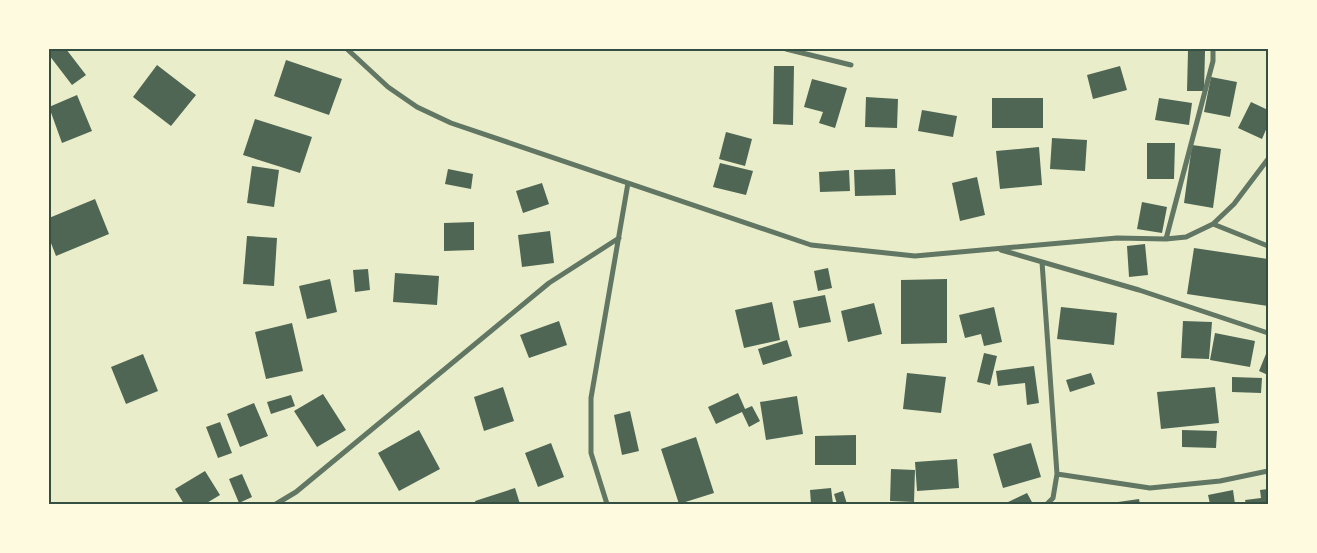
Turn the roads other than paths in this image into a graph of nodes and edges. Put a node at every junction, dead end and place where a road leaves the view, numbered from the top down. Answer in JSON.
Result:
{"nodes":[{"id":1,"x":347,"y":49,"type":"edge"},
{"id":2,"x":786,"y":49,"type":"edge"},
{"id":3,"x":1213,"y":49,"type":"edge"},
{"id":4,"x":851,"y":64,"type":"dead end"},
{"id":5,"x":1268,"y":160,"type":"edge"},
{"id":6,"x":628,"y":183,"type":"junction"},
{"id":7,"x":1213,"y":224,"type":"junction"},
{"id":8,"x":619,"y":238,"type":"junction"},
{"id":9,"x":1166,"y":240,"type":"junction"},
{"id":10,"x":1268,"y":246,"type":"edge"},
{"id":11,"x":997,"y":249,"type":"junction"},
{"id":12,"x":1042,"y":262,"type":"junction"},
{"id":13,"x":1268,"y":333,"type":"edge"},
{"id":14,"x":1268,"y":471,"type":"edge"},
{"id":15,"x":1057,"y":474,"type":"junction"},
{"id":16,"x":276,"y":504,"type":"edge"},
{"id":17,"x":608,"y":504,"type":"edge"},
{"id":18,"x":1047,"y":504,"type":"edge"}],
"edges":[{"from":1,"to":6,"type":"street"},
{"from":2,"to":4,"type":"street"},
{"from":3,"to":9,"type":"street"},
{"from":5,"to":7,"type":"street"},
{"from":6,"to":8,"type":"street"},
{"from":6,"to":11,"type":"street"},
{"from":7,"to":9,"type":"street"},
{"from":7,"to":10,"type":"street"},
{"from":8,"to":16,"type":"street"},
{"from":8,"to":17,"type":"street"},
{"from":9,"to":11,"type":"street"},
{"from":11,"to":12,"type":"street"},
{"from":12,"to":13,"type":"street"},
{"from":12,"to":15,"type":"street"},
{"from":14,"to":15,"type":"street"},
{"from":15,"to":18,"type":"street"}]}
